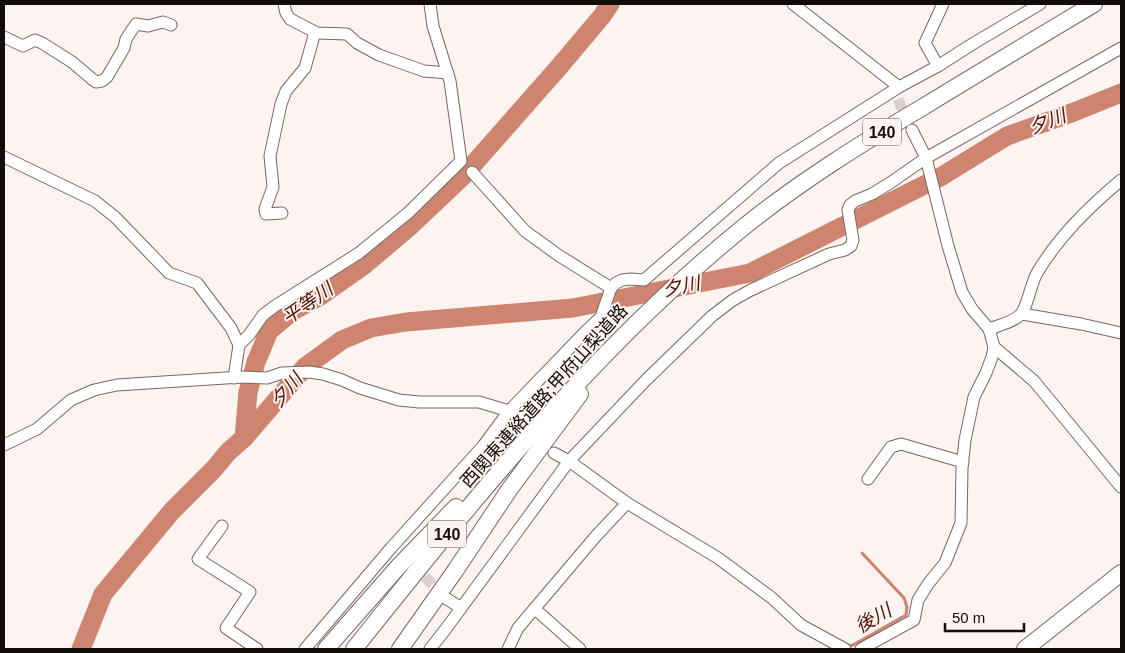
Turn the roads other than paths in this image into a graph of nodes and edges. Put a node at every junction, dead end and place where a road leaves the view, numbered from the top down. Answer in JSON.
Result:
{"nodes":[{"id":1,"x":284,"y":4,"type":"edge"},
{"id":2,"x":430,"y":4,"type":"edge"},
{"id":3,"x":793,"y":4,"type":"edge"},
{"id":4,"x":942,"y":4,"type":"edge"},
{"id":5,"x":1040,"y":4,"type":"edge"},
{"id":6,"x":1090,"y":6,"type":"edge"},
{"id":7,"x":171,"y":25,"type":"dead end"},
{"id":8,"x":315,"y":32,"type":"junction"},
{"id":9,"x":4,"y":37,"type":"edge"},
{"id":10,"x":1121,"y":48,"type":"edge"},
{"id":11,"x":938,"y":66,"type":"junction"},
{"id":12,"x":448,"y":73,"type":"junction"},
{"id":13,"x":897,"y":92,"type":"junction"},
{"id":14,"x":912,"y":130,"type":"tunnel mouth"},
{"id":15,"x":4,"y":157,"type":"edge"},
{"id":16,"x":926,"y":158,"type":"junction"},
{"id":17,"x":472,"y":172,"type":"dead end"},
{"id":18,"x":1121,"y":180,"type":"edge"},
{"id":19,"x":282,"y":212,"type":"dead end"},
{"id":20,"x":610,"y":291,"type":"junction"},
{"id":21,"x":1022,"y":314,"type":"junction"},
{"id":22,"x":989,"y":329,"type":"junction"},
{"id":23,"x":1121,"y":335,"type":"edge"},
{"id":24,"x":618,"y":342,"type":"junction"},
{"id":25,"x":239,"y":345,"type":"junction"},
{"id":26,"x":994,"y":347,"type":"junction"},
{"id":27,"x":238,"y":378,"type":"junction"},
{"id":28,"x":509,"y":411,"type":"junction"},
{"id":29,"x":524,"y":421,"type":"dead end"},
{"id":30,"x":542,"y":421,"type":"junction"},
{"id":31,"x":4,"y":445,"type":"edge"},
{"id":32,"x":554,"y":453,"type":"dead end"},
{"id":33,"x":569,"y":461,"type":"junction"},
{"id":34,"x":963,"y":462,"type":"junction"},
{"id":35,"x":868,"y":479,"type":"dead end"},
{"id":36,"x":1121,"y":487,"type":"edge"},
{"id":37,"x":627,"y":503,"type":"junction"},
{"id":38,"x":222,"y":526,"type":"dead end"},
{"id":39,"x":391,"y":548,"type":"junction"},
{"id":40,"x":405,"y":557,"type":"tunnel mouth"},
{"id":41,"x":1121,"y":573,"type":"edge"},
{"id":42,"x":447,"y":599,"type":"tunnel mouth"},
{"id":43,"x":461,"y":608,"type":"junction"},
{"id":44,"x":535,"y":609,"type":"junction"},
{"id":45,"x":257,"y":649,"type":"edge"},
{"id":46,"x":305,"y":649,"type":"edge"},
{"id":47,"x":326,"y":649,"type":"edge"},
{"id":48,"x":354,"y":649,"type":"edge"},
{"id":49,"x":400,"y":649,"type":"edge"},
{"id":50,"x":430,"y":649,"type":"edge"},
{"id":51,"x":508,"y":649,"type":"edge"},
{"id":52,"x":580,"y":649,"type":"edge"},
{"id":53,"x":845,"y":649,"type":"edge"},
{"id":54,"x":861,"y":649,"type":"edge"},
{"id":55,"x":1025,"y":649,"type":"edge"}],
"edges":[{"from":1,"to":8,"type":"street"},
{"from":2,"to":12,"type":"street"},
{"from":3,"to":13,"type":"street"},
{"from":4,"to":11,"type":"street"},
{"from":5,"to":11,"type":"street"},
{"from":6,"to":24,"type":"highway","name":"西関東連絡道路;甲府山梨道路","number":"140"},
{"from":7,"to":9,"type":"street"},
{"from":8,"to":12,"type":"street"},
{"from":8,"to":19,"type":"street"},
{"from":10,"to":16,"type":"street"},
{"from":11,"to":13,"type":"street"},
{"from":12,"to":25,"type":"street"},
{"from":13,"to":20,"type":"street"},
{"from":14,"to":16,"type":"street"},
{"from":15,"to":25,"type":"street"},
{"from":16,"to":22,"type":"street"},
{"from":16,"to":33,"type":"street"},
{"from":17,"to":20,"type":"street"},
{"from":18,"to":21,"type":"street"},
{"from":20,"to":28,"type":"street"},
{"from":21,"to":22,"type":"street"},
{"from":21,"to":23,"type":"street"},
{"from":22,"to":26,"type":"street"},
{"from":24,"to":30,"type":"highway","name":"西関東連絡道路;甲府山梨道路","number":"140"},
{"from":24,"to":49,"type":"highway"},
{"from":25,"to":27,"type":"street"},
{"from":26,"to":34,"type":"street"},
{"from":26,"to":36,"type":"street"},
{"from":27,"to":28,"type":"street"},
{"from":27,"to":31,"type":"street"},
{"from":28,"to":29,"type":"street"},
{"from":28,"to":39,"type":"street"},
{"from":30,"to":47,"type":"highway"},
{"from":30,"to":48,"type":"highway","name":"西関東連絡道路;甲府山梨道路","number":"140"},
{"from":32,"to":33,"type":"street"},
{"from":33,"to":37,"type":"street"},
{"from":33,"to":43,"type":"street"},
{"from":34,"to":35,"type":"street"},
{"from":34,"to":54,"type":"street"},
{"from":37,"to":44,"type":"street"},
{"from":37,"to":53,"type":"street"},
{"from":38,"to":45,"type":"street"},
{"from":39,"to":40,"type":"street"},
{"from":39,"to":46,"type":"street"},
{"from":41,"to":55,"type":"highway"},
{"from":42,"to":43,"type":"street"},
{"from":43,"to":50,"type":"street"},
{"from":44,"to":51,"type":"street"},
{"from":44,"to":52,"type":"street"}]}
